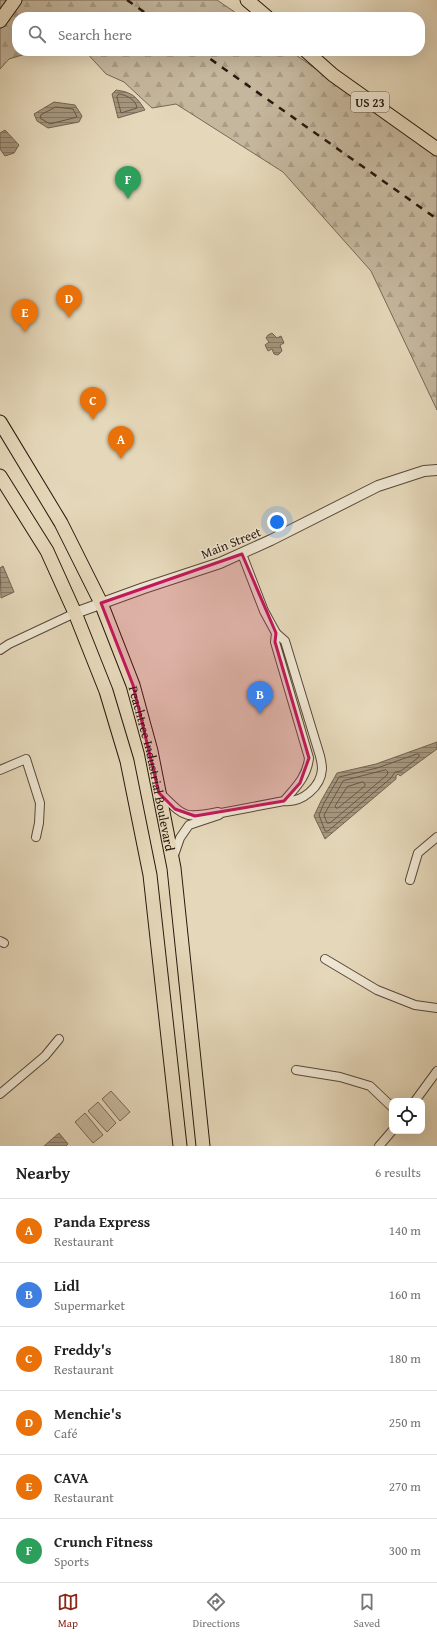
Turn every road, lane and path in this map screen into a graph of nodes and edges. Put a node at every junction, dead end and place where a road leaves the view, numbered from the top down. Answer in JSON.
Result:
{"nodes":[{"id":1,"x":15,"y":0,"type":"edge"},
{"id":2,"x":247,"y":0,"type":"edge"},
{"id":3,"x":262,"y":12,"type":"edge"},
{"id":4,"x":0,"y":20,"type":"edge"},
{"id":5,"x":312,"y":56,"type":"edge"},
{"id":6,"x":437,"y":149,"type":"edge"},
{"id":7,"x":0,"y":422,"type":"edge"},
{"id":8,"x":437,"y":470,"type":"edge"},
{"id":9,"x":0,"y":476,"type":"edge"},
{"id":10,"x":242,"y":554,"type":"junction"},
{"id":11,"x":101,"y":603,"type":"junction"},
{"id":12,"x":75,"y":613,"type":"junction"},
{"id":13,"x":276,"y":633,"type":"junction"},
{"id":14,"x":0,"y":650,"type":"edge"},
{"id":15,"x":0,"y":770,"type":"edge"},
{"id":16,"x":159,"y":792,"type":"junction"},
{"id":17,"x":284,"y":801,"type":"junction"},
{"id":18,"x":221,"y":813,"type":"junction"},
{"id":19,"x":36,"y":837,"type":"dead end"},
{"id":20,"x":437,"y":837,"type":"edge"},
{"id":21,"x":172,"y":859,"type":"junction"},
{"id":22,"x":410,"y":880,"type":"dead end"},
{"id":23,"x":325,"y":959,"type":"dead end"},
{"id":24,"x":437,"y":1008,"type":"edge"},
{"id":25,"x":58,"y":1039,"type":"dead end"},
{"id":26,"x":296,"y":1070,"type":"dead end"},
{"id":27,"x":437,"y":1072,"type":"edge"},
{"id":28,"x":0,"y":1094,"type":"edge"},
{"id":29,"x":417,"y":1098,"type":"edge"},
{"id":30,"x":389,"y":1104,"type":"edge"},
{"id":31,"x":389,"y":1134,"type":"edge"},
{"id":32,"x":205,"y":1144,"type":"edge"},
{"id":33,"x":180,"y":1146,"type":"edge"},
{"id":34,"x":379,"y":1146,"type":"edge"}],
"edges":[{"from":1,"to":4,"type":"main road"},
{"from":2,"to":3,"type":"main road"},
{"from":5,"to":6,"type":"main road","number":"US 23"},
{"from":7,"to":11,"type":"main road","name":"Peachtree Industrial Boulevard"},
{"from":8,"to":10,"type":"street","name":"Main Street"},
{"from":9,"to":12,"type":"main road","name":"Peachtree Industrial Boulevard"},
{"from":10,"to":11,"type":"street","name":"Main Street"},
{"from":10,"to":13,"type":"street"},
{"from":11,"to":12,"type":"street","name":"Main Street"},
{"from":11,"to":16,"type":"main road","name":"Peachtree Industrial Boulevard"},
{"from":12,"to":14,"type":"street"},
{"from":12,"to":33,"type":"main road","name":"Peachtree Industrial Boulevard"},
{"from":13,"to":17,"type":"street"},
{"from":13,"to":17,"type":"street"},
{"from":15,"to":19,"type":"street"},
{"from":16,"to":18,"type":"street"},
{"from":16,"to":21,"type":"main road","name":"Peachtree Industrial Boulevard"},
{"from":17,"to":18,"type":"street"},
{"from":18,"to":21,"type":"street"},
{"from":20,"to":22,"type":"street"},
{"from":21,"to":32,"type":"main road","name":"Peachtree Industrial Boulevard"},
{"from":23,"to":24,"type":"street"},
{"from":25,"to":28,"type":"street"},
{"from":26,"to":30,"type":"street"},
{"from":27,"to":29,"type":"street"},
{"from":31,"to":34,"type":"street"}]}
